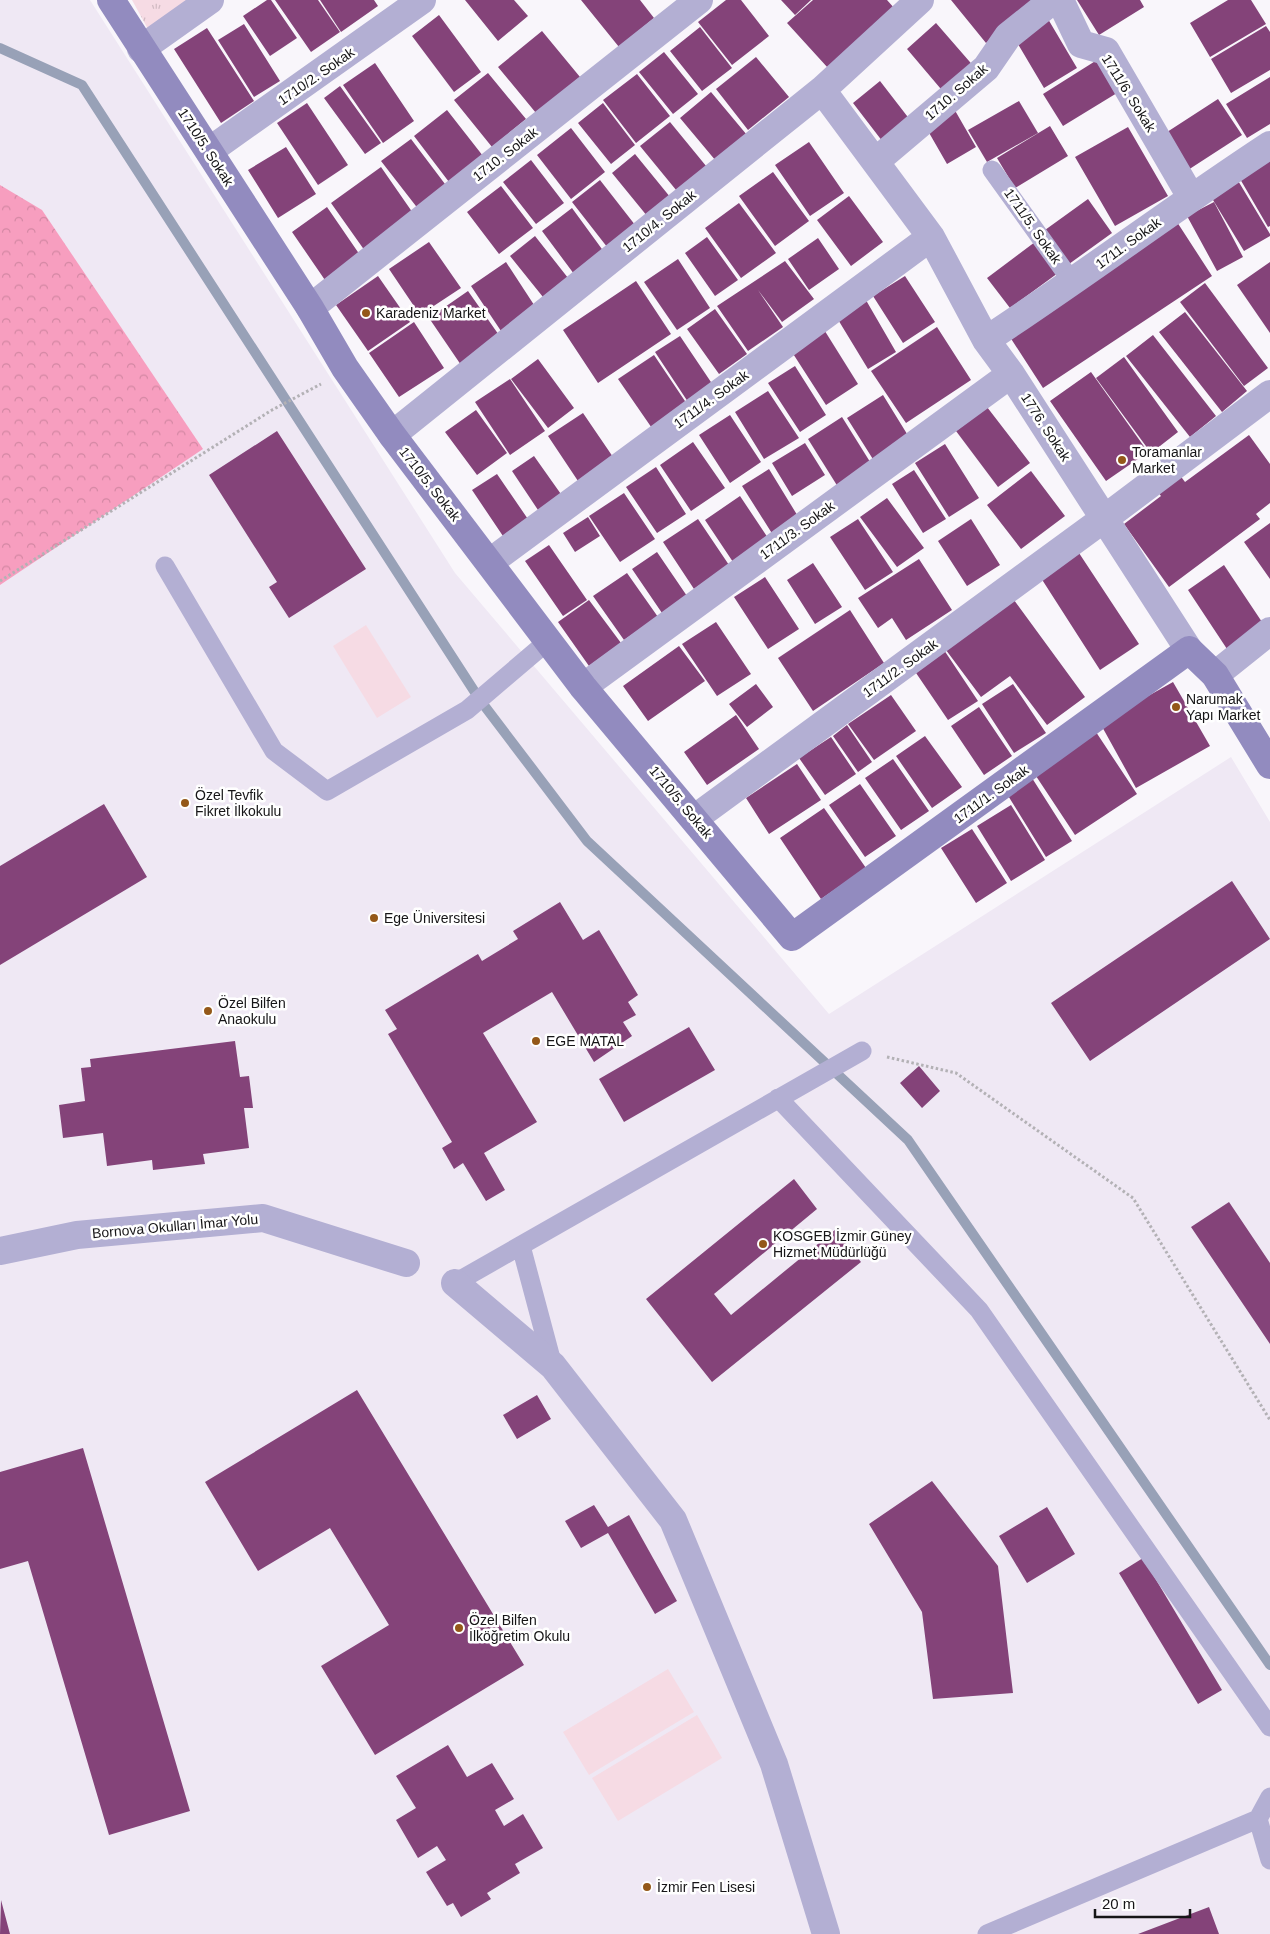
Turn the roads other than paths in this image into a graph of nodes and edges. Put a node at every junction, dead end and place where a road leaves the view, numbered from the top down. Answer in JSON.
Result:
{"nodes":[{"id":1,"x":111,"y":0,"type":"edge"},
{"id":2,"x":210,"y":0,"type":"edge"},
{"id":3,"x":422,"y":0,"type":"edge"},
{"id":4,"x":699,"y":0,"type":"edge"},
{"id":5,"x":920,"y":0,"type":"edge"},
{"id":6,"x":1053,"y":0,"type":"edge"},
{"id":7,"x":1060,"y":0,"type":"edge"},
{"id":8,"x":141,"y":49,"type":"junction"},
{"id":9,"x":822,"y":90,"type":"junction"},
{"id":10,"x":1270,"y":145,"type":"edge"},
{"id":11,"x":209,"y":151,"type":"junction"},
{"id":12,"x":876,"y":161,"type":"junction"},
{"id":13,"x":992,"y":170,"type":"dead end"},
{"id":14,"x":1191,"y":197,"type":"junction"},
{"id":15,"x":932,"y":237,"type":"junction"},
{"id":16,"x":1073,"y":283,"type":"junction"},
{"id":17,"x":310,"y":308,"type":"junction"},
{"id":18,"x":986,"y":340,"type":"junction"},
{"id":19,"x":1011,"y":374,"type":"junction"},
{"id":20,"x":1270,"y":394,"type":"edge"},
{"id":21,"x":392,"y":435,"type":"junction"},
{"id":22,"x":1105,"y":518,"type":"junction"},
{"id":23,"x":490,"y":562,"type":"junction"},
{"id":24,"x":165,"y":566,"type":"dead end"},
{"id":25,"x":1270,"y":631,"type":"edge"},
{"id":26,"x":548,"y":640,"type":"junction"},
{"id":27,"x":1189,"y":650,"type":"junction"},
{"id":28,"x":1215,"y":675,"type":"junction"},
{"id":29,"x":583,"y":687,"type":"junction"},
{"id":30,"x":1270,"y":765,"type":"edge"},
{"id":31,"x":695,"y":818,"type":"junction"},
{"id":32,"x":792,"y":937,"type":"joint"},
{"id":33,"x":862,"y":1051,"type":"road end"},
{"id":34,"x":778,"y":1098,"type":"junction"},
{"id":35,"x":521,"y":1246,"type":"junction"},
{"id":36,"x":0,"y":1251,"type":"edge"},
{"id":37,"x":406,"y":1263,"type":"dead end"},
{"id":38,"x":455,"y":1283,"type":"joint"},
{"id":39,"x":553,"y":1366,"type":"junction"},
{"id":40,"x":1270,"y":1727,"type":"edge"},
{"id":41,"x":1270,"y":1797,"type":"edge"},
{"id":42,"x":1258,"y":1819,"type":"junction"},
{"id":43,"x":1270,"y":1860,"type":"edge"},
{"id":44,"x":826,"y":1934,"type":"edge"},
{"id":45,"x":987,"y":1934,"type":"edge"}],
"edges":[{"from":1,"to":8,"type":"street","name":"1710/5. Sokak"},
{"from":2,"to":8,"type":"street"},
{"from":3,"to":11,"type":"street","name":"1710/2. Sokak"},
{"from":4,"to":17,"type":"street","name":"1710. Sokak"},
{"from":5,"to":9,"type":"street","name":"1710/4. Sokak"},
{"from":6,"to":12,"type":"street","name":"1710. Sokak"},
{"from":7,"to":14,"type":"street","name":"1711/6. Sokak"},
{"from":8,"to":11,"type":"street","name":"1710/5. Sokak"},
{"from":9,"to":12,"type":"street","name":"1776. Sokak"},
{"from":9,"to":21,"type":"street","name":"1710/4. Sokak"},
{"from":10,"to":14,"type":"street","name":"1711. Sokak"},
{"from":11,"to":17,"type":"street","name":"1710/5. Sokak"},
{"from":12,"to":15,"type":"street","name":"1776. Sokak"},
{"from":13,"to":16,"type":"lane","name":"1711/5. Sokak"},
{"from":14,"to":16,"type":"street","name":"1711. Sokak"},
{"from":15,"to":18,"type":"street","name":"1776. Sokak"},
{"from":15,"to":23,"type":"street","name":"1711/4. Sokak"},
{"from":16,"to":18,"type":"street","name":"1711. Sokak"},
{"from":17,"to":21,"type":"street","name":"1710/5. Sokak"},
{"from":18,"to":19,"type":"street","name":"1776. Sokak"},
{"from":19,"to":22,"type":"street","name":"1776. Sokak"},
{"from":19,"to":29,"type":"street","name":"1711/3. Sokak"},
{"from":20,"to":22,"type":"street","name":"1711/2. Sokak"},
{"from":21,"to":23,"type":"street","name":"1710/5. Sokak"},
{"from":22,"to":27,"type":"street","name":"1776. Sokak"},
{"from":22,"to":31,"type":"street","name":"1711/2. Sokak"},
{"from":23,"to":26,"type":"street","name":"1710/5. Sokak"},
{"from":24,"to":26,"type":"lane"},
{"from":25,"to":28,"type":"street"},
{"from":26,"to":29,"type":"street","name":"1710/5. Sokak"},
{"from":27,"to":28,"type":"street","name":"1776. Sokak"},
{"from":27,"to":32,"type":"street","name":"1711/1. Sokak"},
{"from":28,"to":30,"type":"street","name":"1776. Sokak"},
{"from":29,"to":31,"type":"street","name":"1710/5. Sokak"},
{"from":31,"to":32,"type":"street","name":"1710/5. Sokak"},
{"from":33,"to":34,"type":"lane"},
{"from":34,"to":35,"type":"lane"},
{"from":34,"to":40,"type":"lane"},
{"from":35,"to":38,"type":"lane"},
{"from":35,"to":39,"type":"lane"},
{"from":36,"to":37,"type":"street","name":"Bornova Okulları İmar Yolu"},
{"from":38,"to":39,"type":"street"},
{"from":39,"to":44,"type":"street"},
{"from":41,"to":42,"type":"lane"},
{"from":42,"to":43,"type":"lane"},
{"from":42,"to":45,"type":"lane"}]}
